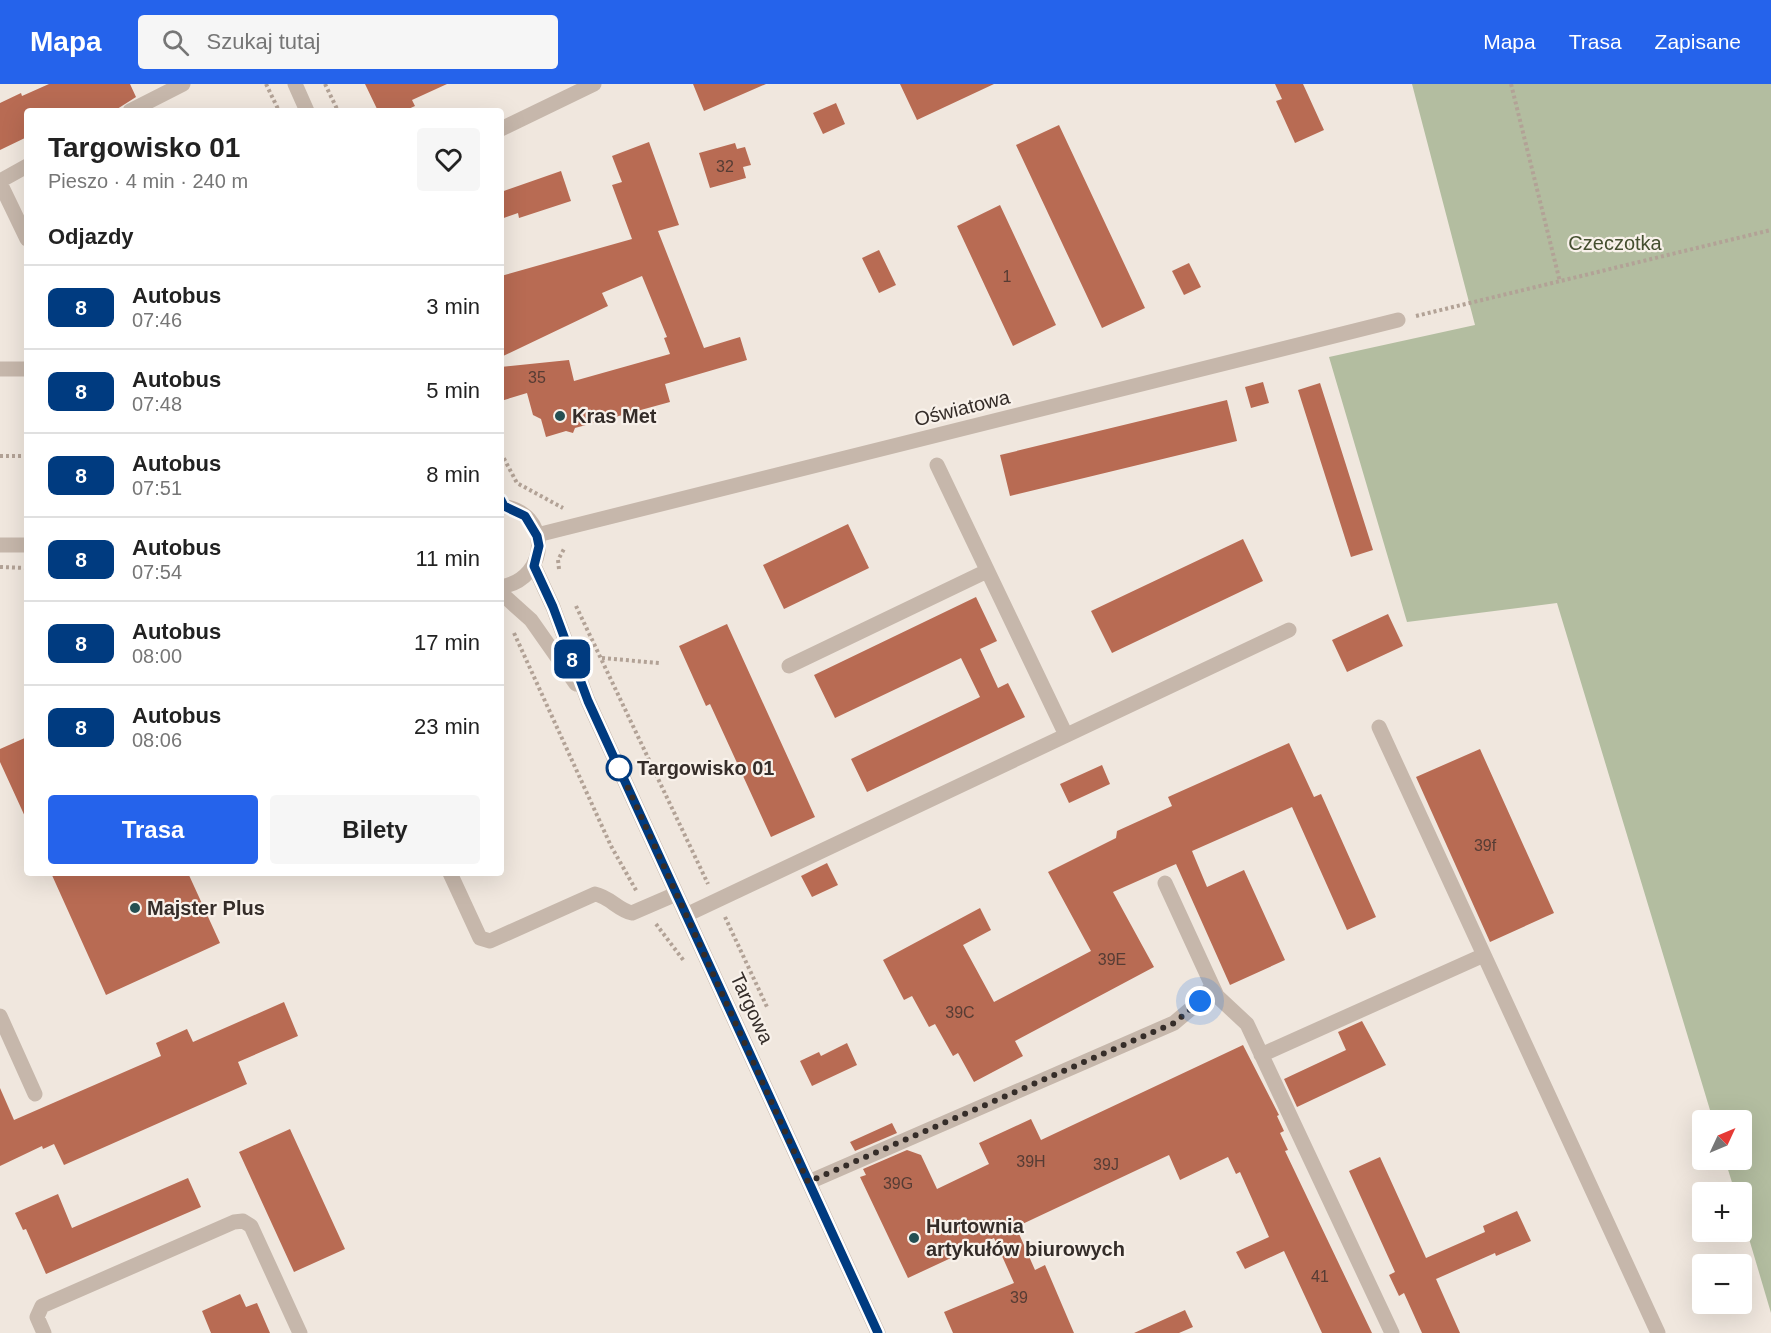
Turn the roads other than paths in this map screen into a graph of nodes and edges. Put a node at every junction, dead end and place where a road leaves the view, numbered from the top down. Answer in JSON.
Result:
{"nodes":[{"id":1,"x":183,"y":84,"type":"edge"},
{"id":2,"x":295,"y":84,"type":"edge"},
{"id":3,"x":594,"y":84,"type":"edge"},
{"id":4,"x":136,"y":108,"type":"edge"},
{"id":5,"x":306,"y":108,"type":"edge"},
{"id":6,"x":504,"y":128,"type":"edge"},
{"id":7,"x":24,"y":168,"type":"edge"},
{"id":8,"x":0,"y":182,"type":"edge"},
{"id":9,"x":24,"y":233,"type":"edge"},
{"id":10,"x":1398,"y":320,"type":"road end"},
{"id":11,"x":0,"y":369,"type":"edge"},
{"id":12,"x":24,"y":369,"type":"edge"},
{"id":13,"x":937,"y":465,"type":"dead end"},
{"id":14,"x":504,"y":505,"type":"edge"},
{"id":15,"x":537,"y":536,"type":"junction"},
{"id":16,"x":0,"y":545,"type":"edge"},
{"id":17,"x":24,"y":545,"type":"edge"},
{"id":18,"x":534,"y":566,"type":"junction"},
{"id":19,"x":987,"y":571,"type":"junction"},
{"id":20,"x":504,"y":586,"type":"edge"},
{"id":21,"x":504,"y":596,"type":"edge"},
{"id":22,"x":1289,"y":630,"type":"dead end"},
{"id":23,"x":789,"y":666,"type":"dead end"},
{"id":24,"x":588,"y":701,"type":"junction"},
{"id":25,"x":1379,"y":727,"type":"dead end"},
{"id":26,"x":1066,"y":735,"type":"junction"},
{"id":27,"x":451,"y":876,"type":"edge"},
{"id":28,"x":1165,"y":883,"type":"dead end"},
{"id":29,"x":676,"y":894,"type":"junction"},
{"id":30,"x":686,"y":915,"type":"junction"},
{"id":31,"x":1484,"y":954,"type":"junction"},
{"id":32,"x":1212,"y":986,"type":"junction"},
{"id":33,"x":0,"y":1016,"type":"edge"},
{"id":34,"x":1261,"y":1055,"type":"junction"},
{"id":35,"x":35,"y":1094,"type":"dead end"},
{"id":36,"x":808,"y":1182,"type":"junction"},
{"id":37,"x":44,"y":1333,"type":"edge"},
{"id":38,"x":300,"y":1333,"type":"edge"},
{"id":39,"x":878,"y":1333,"type":"edge"},
{"id":40,"x":1392,"y":1333,"type":"edge"},
{"id":41,"x":1658,"y":1333,"type":"edge"}],
"edges":[{"from":1,"to":4,"type":"street"},
{"from":2,"to":5,"type":"street"},
{"from":3,"to":6,"type":"street"},
{"from":7,"to":8,"type":"street"},
{"from":8,"to":9,"type":"street"},
{"from":10,"to":15,"type":"street","name":"Oświatowa"},
{"from":11,"to":12,"type":"street"},
{"from":13,"to":19,"type":"street"},
{"from":14,"to":15,"type":"street"},
{"from":15,"to":18,"type":"street"},
{"from":16,"to":17,"type":"street"},
{"from":18,"to":20,"type":"street"},
{"from":18,"to":24,"type":"street","name":"Targowa"},
{"from":19,"to":23,"type":"street"},
{"from":19,"to":26,"type":"street"},
{"from":21,"to":24,"type":"street","name":"Targowa"},
{"from":22,"to":26,"type":"street"},
{"from":24,"to":29,"type":"street","name":"Targowa"},
{"from":25,"to":31,"type":"street"},
{"from":26,"to":30,"type":"street"},
{"from":27,"to":29,"type":"street"},
{"from":28,"to":32,"type":"street"},
{"from":29,"to":30,"type":"street","name":"Targowa"},
{"from":30,"to":36,"type":"street","name":"Targowa"},
{"from":31,"to":34,"type":"street"},
{"from":31,"to":41,"type":"street"},
{"from":32,"to":34,"type":"street"},
{"from":32,"to":36,"type":"street"},
{"from":33,"to":35,"type":"street"},
{"from":34,"to":40,"type":"street"},
{"from":36,"to":39,"type":"street","name":"Targowa"},
{"from":37,"to":38,"type":"street"}]}
